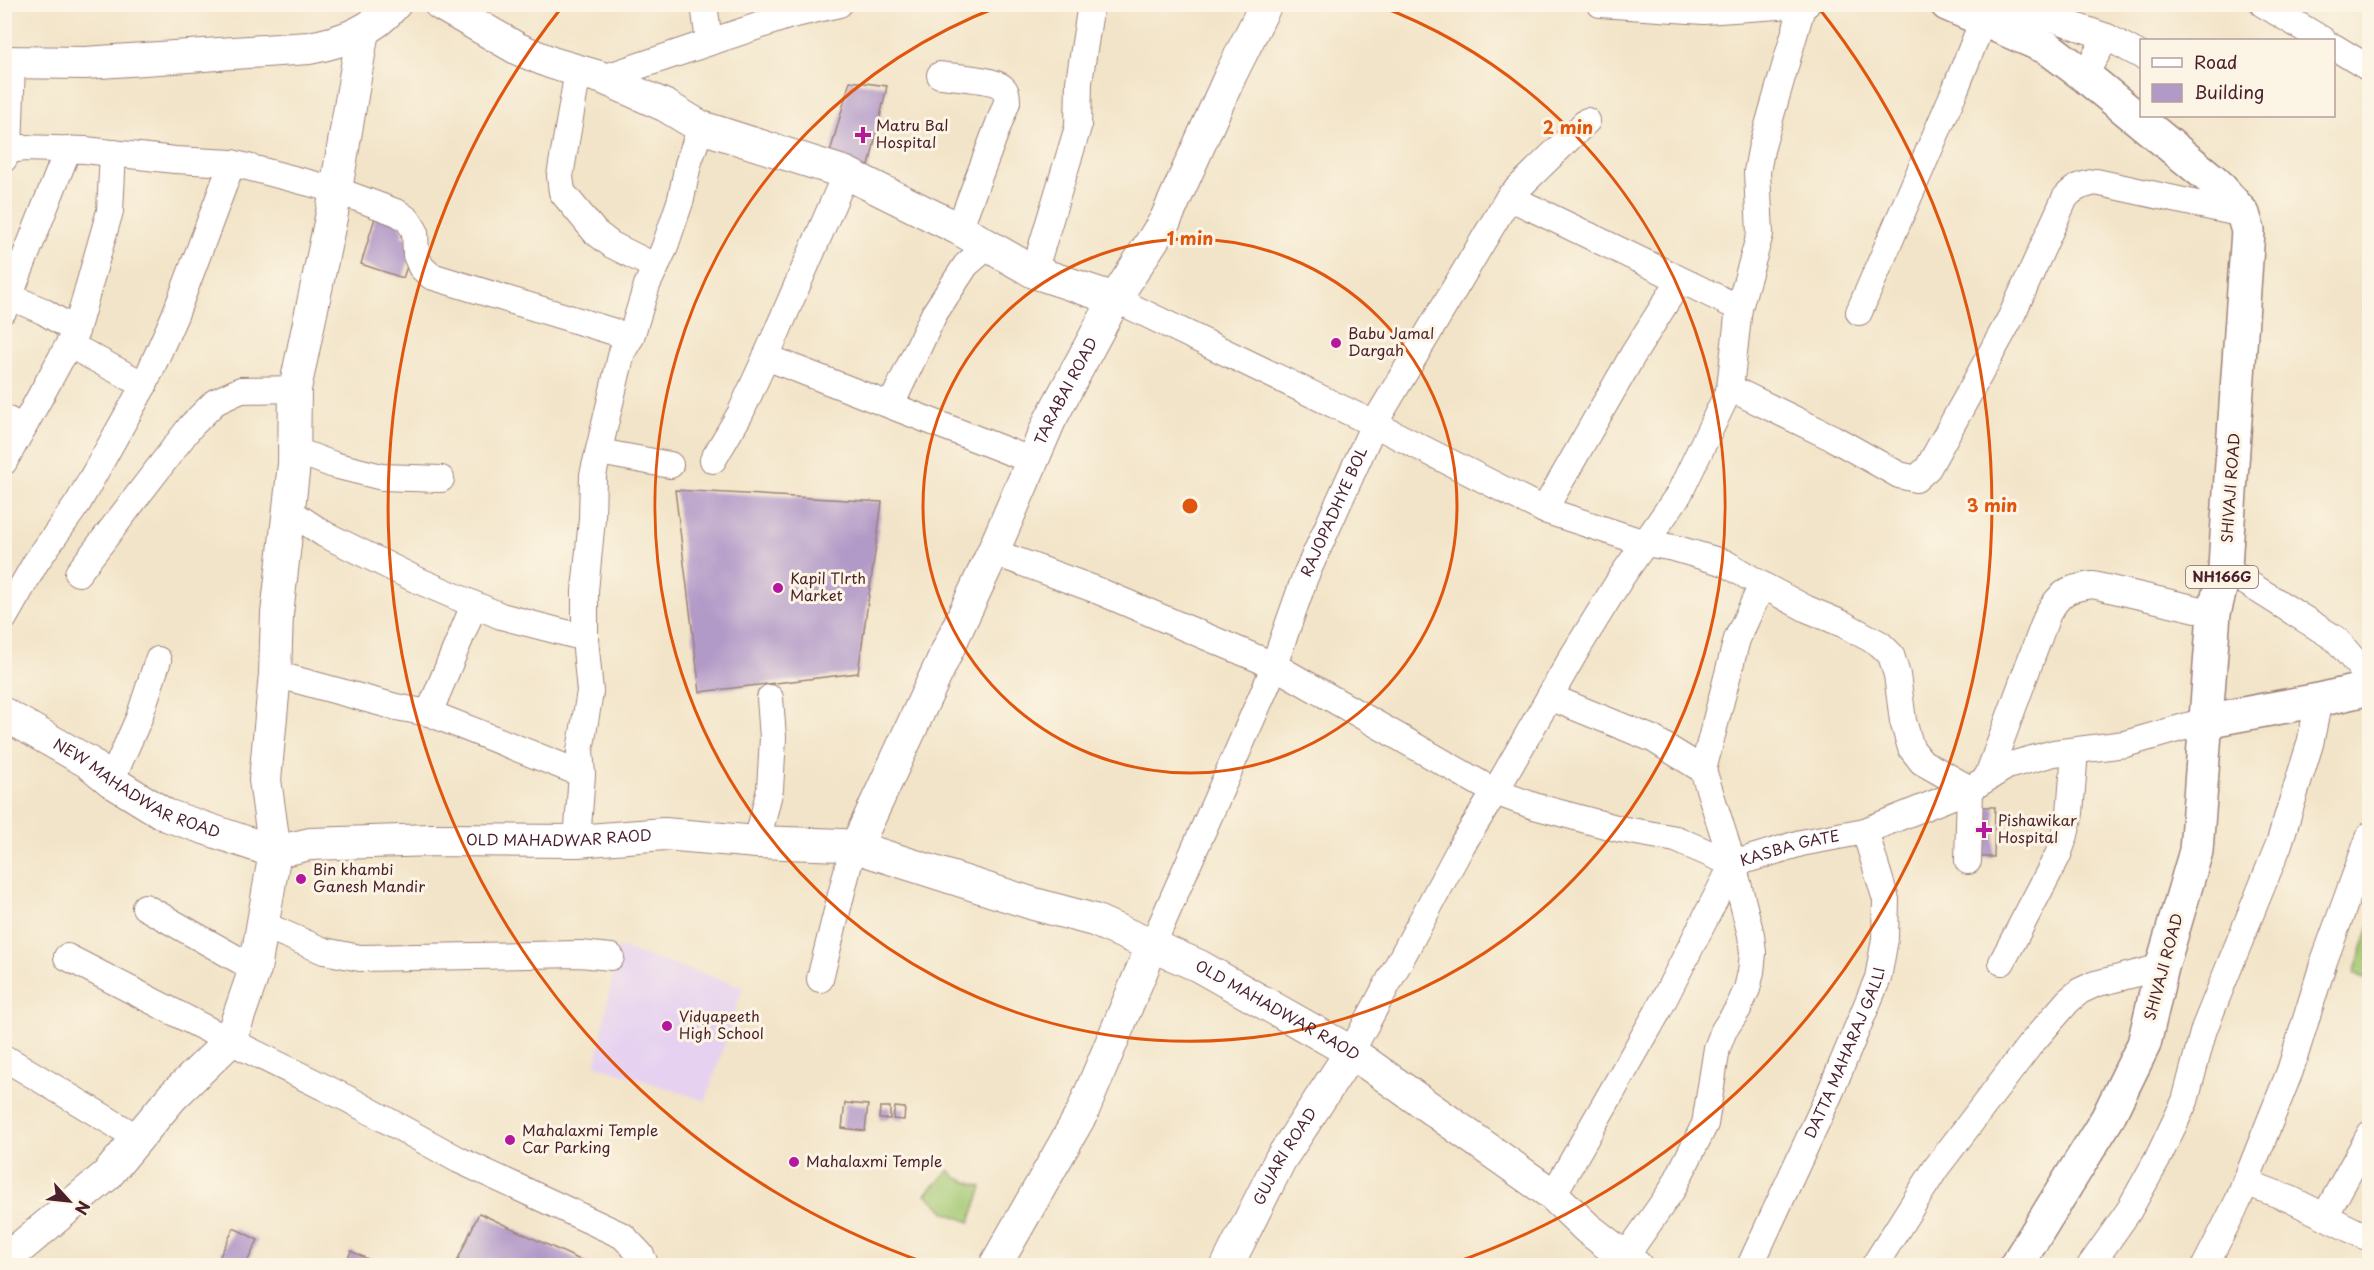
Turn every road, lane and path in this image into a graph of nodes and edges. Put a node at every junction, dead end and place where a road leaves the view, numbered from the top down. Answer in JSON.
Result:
{"nodes":[{"id":1,"x":395,"y":4,"type":"edge"},
{"id":2,"x":440,"y":4,"type":"edge"},
{"id":3,"x":704,"y":4,"type":"edge"},
{"id":4,"x":839,"y":4,"type":"edge"},
{"id":5,"x":1091,"y":4,"type":"edge"},
{"id":6,"x":1266,"y":4,"type":"edge"},
{"id":7,"x":1600,"y":4,"type":"edge"},
{"id":8,"x":1947,"y":4,"type":"edge"},
{"id":9,"x":2011,"y":4,"type":"edge"},
{"id":10,"x":2263,"y":4,"type":"edge"},
{"id":11,"x":1804,"y":5,"type":"edge"},
{"id":12,"x":1668,"y":6,"type":"edge"},
{"id":13,"x":1765,"y":6,"type":"edge"},
{"id":14,"x":2289,"y":11,"type":"edge"},
{"id":15,"x":1986,"y":12,"type":"edge"},
{"id":16,"x":363,"y":31,"type":"junction"},
{"id":17,"x":2107,"y":37,"type":"junction"},
{"id":18,"x":2322,"y":39,"type":"edge"},
{"id":19,"x":709,"y":42,"type":"junction"},
{"id":20,"x":2335,"y":48,"type":"edge"},
{"id":21,"x":2140,"y":55,"type":"edge"},
{"id":22,"x":8,"y":63,"type":"edge"},
{"id":23,"x":2370,"y":69,"type":"edge"},
{"id":24,"x":590,"y":74,"type":"junction"},
{"id":25,"x":940,"y":75,"type":"dead end"},
{"id":26,"x":2084,"y":75,"type":"junction"},
{"id":27,"x":1587,"y":121,"type":"dead end"},
{"id":28,"x":701,"y":127,"type":"junction"},
{"id":29,"x":68,"y":149,"type":"junction"},
{"id":30,"x":113,"y":153,"type":"junction"},
{"id":31,"x":7,"y":155,"type":"edge"},
{"id":32,"x":232,"y":163,"type":"junction"},
{"id":33,"x":846,"y":173,"type":"junction"},
{"id":34,"x":336,"y":190,"type":"junction"},
{"id":35,"x":1509,"y":197,"type":"junction"},
{"id":36,"x":2243,"y":214,"type":"junction"},
{"id":37,"x":958,"y":229,"type":"junction"},
{"id":38,"x":988,"y":246,"type":"junction"},
{"id":39,"x":656,"y":267,"type":"junction"},
{"id":40,"x":1034,"y":272,"type":"junction"},
{"id":41,"x":1673,"y":291,"type":"dead end"},
{"id":42,"x":1114,"y":299,"type":"junction"},
{"id":43,"x":6,"y":300,"type":"edge"},
{"id":44,"x":1739,"y":308,"type":"junction"},
{"id":45,"x":1859,"y":312,"type":"dead end"},
{"id":46,"x":631,"y":337,"type":"junction"},
{"id":47,"x":73,"y":338,"type":"junction"},
{"id":48,"x":766,"y":357,"type":"junction"},
{"id":49,"x":144,"y":385,"type":"junction"},
{"id":50,"x":1730,"y":388,"type":"junction"},
{"id":51,"x":295,"y":389,"type":"junction"},
{"id":52,"x":891,"y":405,"type":"junction"},
{"id":53,"x":14,"y":423,"type":"edge"},
{"id":54,"x":1374,"y":424,"type":"junction"},
{"id":55,"x":294,"y":450,"type":"junction"},
{"id":56,"x":599,"y":452,"type":"junction"},
{"id":57,"x":712,"y":459,"type":"dead end"},
{"id":58,"x":1033,"y":461,"type":"junction"},
{"id":59,"x":4,"y":462,"type":"edge"},
{"id":60,"x":670,"y":465,"type":"dead end"},
{"id":61,"x":441,"y":478,"type":"dead end"},
{"id":62,"x":1544,"y":510,"type":"junction"},
{"id":63,"x":289,"y":511,"type":"junction"},
{"id":64,"x":1645,"y":543,"type":"junction"},
{"id":65,"x":993,"y":552,"type":"junction"},
{"id":66,"x":2225,"y":569,"type":"junction"},
{"id":67,"x":78,"y":573,"type":"dead end"},
{"id":68,"x":1762,"y":585,"type":"junction"},
{"id":69,"x":474,"y":605,"type":"junction"},
{"id":70,"x":2214,"y":613,"type":"junction"},
{"id":71,"x":4,"y":618,"type":"edge"},
{"id":72,"x":585,"y":638,"type":"junction"},
{"id":73,"x":158,"y":660,"type":"dead end"},
{"id":74,"x":1273,"y":665,"type":"junction"},
{"id":75,"x":275,"y":674,"type":"junction"},
{"id":76,"x":2370,"y":679,"type":"edge"},
{"id":77,"x":2370,"y":688,"type":"edge"},
{"id":78,"x":1550,"y":697,"type":"junction"},
{"id":79,"x":770,"y":698,"type":"dead end"},
{"id":80,"x":2319,"y":700,"type":"junction"},
{"id":81,"x":429,"y":713,"type":"junction"},
{"id":82,"x":4,"y":714,"type":"edge"},
{"id":83,"x":2205,"y":722,"type":"junction"},
{"id":84,"x":2075,"y":750,"type":"junction"},
{"id":85,"x":1703,"y":770,"type":"junction"},
{"id":86,"x":582,"y":774,"type":"junction"},
{"id":87,"x":111,"y":781,"type":"junction"},
{"id":88,"x":1978,"y":784,"type":"junction"},
{"id":89,"x":1495,"y":792,"type":"junction"},
{"id":90,"x":1865,"y":831,"type":"junction"},
{"id":91,"x":2370,"y":835,"type":"edge"},
{"id":92,"x":577,"y":841,"type":"junction"},
{"id":93,"x":757,"y":842,"type":"junction"},
{"id":94,"x":856,"y":848,"type":"junction"},
{"id":95,"x":275,"y":852,"type":"junction"},
{"id":96,"x":1968,"y":861,"type":"dead end"},
{"id":97,"x":1733,"y":864,"type":"junction"},
{"id":98,"x":146,"y":907,"type":"dead end"},
{"id":99,"x":264,"y":925,"type":"junction"},
{"id":100,"x":1152,"y":946,"type":"junction"},
{"id":101,"x":67,"y":957,"type":"dead end"},
{"id":102,"x":611,"y":957,"type":"dead end"},
{"id":103,"x":2002,"y":962,"type":"dead end"},
{"id":104,"x":2162,"y":967,"type":"junction"},
{"id":105,"x":255,"y":969,"type":"junction"},
{"id":106,"x":820,"y":979,"type":"dead end"},
{"id":107,"x":230,"y":1041,"type":"junction"},
{"id":108,"x":1351,"y":1052,"type":"junction"},
{"id":109,"x":10,"y":1061,"type":"dead end"},
{"id":110,"x":2370,"y":1134,"type":"edge"},
{"id":111,"x":138,"y":1138,"type":"junction"},
{"id":112,"x":2245,"y":1182,"type":"junction"},
{"id":113,"x":1553,"y":1195,"type":"junction"},
{"id":114,"x":2325,"y":1216,"type":"junction"},
{"id":115,"x":2370,"y":1236,"type":"edge"},
{"id":116,"x":4,"y":1261,"type":"edge"},
{"id":117,"x":1631,"y":1261,"type":"edge"},
{"id":118,"x":646,"y":1266,"type":"edge"},
{"id":119,"x":995,"y":1266,"type":"edge"},
{"id":120,"x":1227,"y":1266,"type":"edge"},
{"id":121,"x":1750,"y":1266,"type":"edge"},
{"id":122,"x":1874,"y":1266,"type":"edge"},
{"id":123,"x":2016,"y":1266,"type":"edge"},
{"id":124,"x":2090,"y":1266,"type":"edge"},
{"id":125,"x":2205,"y":1266,"type":"edge"}],
"edges":[{"from":1,"to":16,"type":"street"},
{"from":2,"to":24,"type":"street"},
{"from":3,"to":19,"type":"street"},
{"from":4,"to":19,"type":"street"},
{"from":5,"to":40,"type":"street"},
{"from":6,"to":42,"type":"street","name":"TARABAI ROAD"},
{"from":7,"to":12,"type":"street"},
{"from":8,"to":15,"type":"main road"},
{"from":9,"to":17,"type":"street"},
{"from":10,"to":14,"type":"street"},
{"from":11,"to":13,"type":"street"},
{"from":11,"to":44,"type":"street"},
{"from":12,"to":13,"type":"street"},
{"from":14,"to":18,"type":"street"},
{"from":15,"to":26,"type":"main road"},
{"from":15,"to":45,"type":"street"},
{"from":16,"to":22,"type":"street"},
{"from":16,"to":34,"type":"street"},
{"from":17,"to":21,"type":"street"},
{"from":17,"to":26,"type":"street"},
{"from":19,"to":24,"type":"street"},
{"from":20,"to":23,"type":"street"},
{"from":22,"to":31,"type":"street"},
{"from":24,"to":28,"type":"street"},
{"from":24,"to":39,"type":"street"},
{"from":25,"to":37,"type":"street"},
{"from":26,"to":36,"type":"main road"},
{"from":27,"to":35,"type":"street","name":"RAJOPADHYE BOL"},
{"from":28,"to":33,"type":"street"},
{"from":28,"to":39,"type":"street"},
{"from":29,"to":30,"type":"street"},
{"from":29,"to":31,"type":"street"},
{"from":29,"to":43,"type":"street"},
{"from":30,"to":32,"type":"street"},
{"from":30,"to":47,"type":"street"},
{"from":32,"to":34,"type":"street"},
{"from":32,"to":49,"type":"street"},
{"from":33,"to":37,"type":"street"},
{"from":33,"to":48,"type":"street"},
{"from":34,"to":46,"type":"street"},
{"from":34,"to":51,"type":"street"},
{"from":35,"to":44,"type":"street"},
{"from":35,"to":54,"type":"street","name":"RAJOPADHYE BOL"},
{"from":36,"to":50,"type":"street"},
{"from":36,"to":66,"type":"main road","name":"SHIVAJI ROAD","number":"NH166G"},
{"from":37,"to":38,"type":"street"},
{"from":38,"to":40,"type":"street"},
{"from":38,"to":52,"type":"street"},
{"from":39,"to":46,"type":"street"},
{"from":40,"to":42,"type":"street"},
{"from":41,"to":62,"type":"street"},
{"from":42,"to":54,"type":"street"},
{"from":42,"to":58,"type":"street","name":"TARABAI ROAD"},
{"from":43,"to":47,"type":"street"},
{"from":44,"to":50,"type":"street"},
{"from":46,"to":56,"type":"street"},
{"from":47,"to":49,"type":"street"},
{"from":47,"to":53,"type":"street"},
{"from":48,"to":52,"type":"street"},
{"from":48,"to":57,"type":"street"},
{"from":49,"to":71,"type":"street"},
{"from":50,"to":64,"type":"street"},
{"from":51,"to":55,"type":"street"},
{"from":51,"to":67,"type":"street"},
{"from":52,"to":58,"type":"street"},
{"from":53,"to":59,"type":"street"},
{"from":54,"to":62,"type":"street"},
{"from":54,"to":74,"type":"street","name":"RAJOPADHYE BOL"},
{"from":55,"to":61,"type":"street"},
{"from":55,"to":63,"type":"street"},
{"from":56,"to":60,"type":"street"},
{"from":56,"to":72,"type":"street"},
{"from":58,"to":65,"type":"street","name":"TARABAI ROAD"},
{"from":62,"to":64,"type":"street"},
{"from":63,"to":69,"type":"street"},
{"from":63,"to":75,"type":"street"},
{"from":64,"to":68,"type":"street"},
{"from":64,"to":78,"type":"street"},
{"from":65,"to":74,"type":"street"},
{"from":65,"to":94,"type":"street","name":"TARABAI ROAD"},
{"from":66,"to":70,"type":"main road","name":"SHIVAJI ROAD","number":"NH166G"},
{"from":66,"to":76,"type":"street"},
{"from":68,"to":85,"type":"street"},
{"from":68,"to":88,"type":"street"},
{"from":69,"to":72,"type":"street"},
{"from":69,"to":81,"type":"street"},
{"from":70,"to":83,"type":"main road","name":"SHIVAJI ROAD","number":"NH166G"},
{"from":70,"to":88,"type":"street"},
{"from":72,"to":86,"type":"street"},
{"from":73,"to":87,"type":"street"},
{"from":74,"to":89,"type":"street"},
{"from":74,"to":100,"type":"street","name":"RAJOPADHYE BOL"},
{"from":75,"to":81,"type":"street"},
{"from":75,"to":95,"type":"street"},
{"from":77,"to":80,"type":"main road"},
{"from":78,"to":85,"type":"street"},
{"from":78,"to":89,"type":"street"},
{"from":79,"to":93,"type":"street"},
{"from":80,"to":83,"type":"main road"},
{"from":80,"to":124,"type":"street"},
{"from":81,"to":86,"type":"street"},
{"from":82,"to":87,"type":"street","name":"NEW MAHADWAR ROAD"},
{"from":83,"to":84,"type":"street","name":"KASBA GATE"},
{"from":83,"to":104,"type":"main road","name":"SHIVAJI ROAD","number":"NH166G"},
{"from":84,"to":88,"type":"street","name":"KASBA GATE"},
{"from":84,"to":103,"type":"street"},
{"from":85,"to":97,"type":"street"},
{"from":86,"to":92,"type":"street"},
{"from":87,"to":95,"type":"street","name":"NEW MAHADWAR ROAD"},
{"from":88,"to":90,"type":"street","name":"KASBA GATE"},
{"from":88,"to":96,"type":"street"},
{"from":89,"to":97,"type":"street"},
{"from":89,"to":108,"type":"street"},
{"from":90,"to":97,"type":"street","name":"KASBA GATE"},
{"from":90,"to":121,"type":"street","name":"DATTA MAHARAJ GALLI"},
{"from":91,"to":112,"type":"street"},
{"from":92,"to":93,"type":"street","name":"OLD MAHADWAR RAOD"},
{"from":92,"to":95,"type":"street","name":"OLD MAHADWAR RAOD"},
{"from":93,"to":94,"type":"street","name":"OLD MAHADWAR RAOD"},
{"from":94,"to":100,"type":"street","name":"OLD MAHADWAR RAOD"},
{"from":94,"to":106,"type":"street"},
{"from":95,"to":99,"type":"street"},
{"from":97,"to":113,"type":"street","name":"KASBA GATE"},
{"from":97,"to":117,"type":"street"},
{"from":98,"to":105,"type":"street"},
{"from":99,"to":102,"type":"street"},
{"from":99,"to":105,"type":"street"},
{"from":100,"to":108,"type":"street","name":"OLD MAHADWAR RAOD"},
{"from":100,"to":119,"type":"street"},
{"from":101,"to":107,"type":"street"},
{"from":104,"to":122,"type":"street"},
{"from":104,"to":123,"type":"main road","name":"SHIVAJI ROAD","number":"NH166G"},
{"from":105,"to":107,"type":"street"},
{"from":107,"to":111,"type":"street"},
{"from":107,"to":118,"type":"street"},
{"from":108,"to":113,"type":"street","name":"OLD MAHADWAR RAOD"},
{"from":108,"to":120,"type":"street","name":"GUJARI ROAD"},
{"from":109,"to":111,"type":"street"},
{"from":110,"to":114,"type":"street"},
{"from":111,"to":116,"type":"street"},
{"from":112,"to":114,"type":"street"},
{"from":112,"to":125,"type":"street"},
{"from":113,"to":117,"type":"street","name":"OLD MAHADWAR RAOD"},
{"from":114,"to":115,"type":"street"}]}
